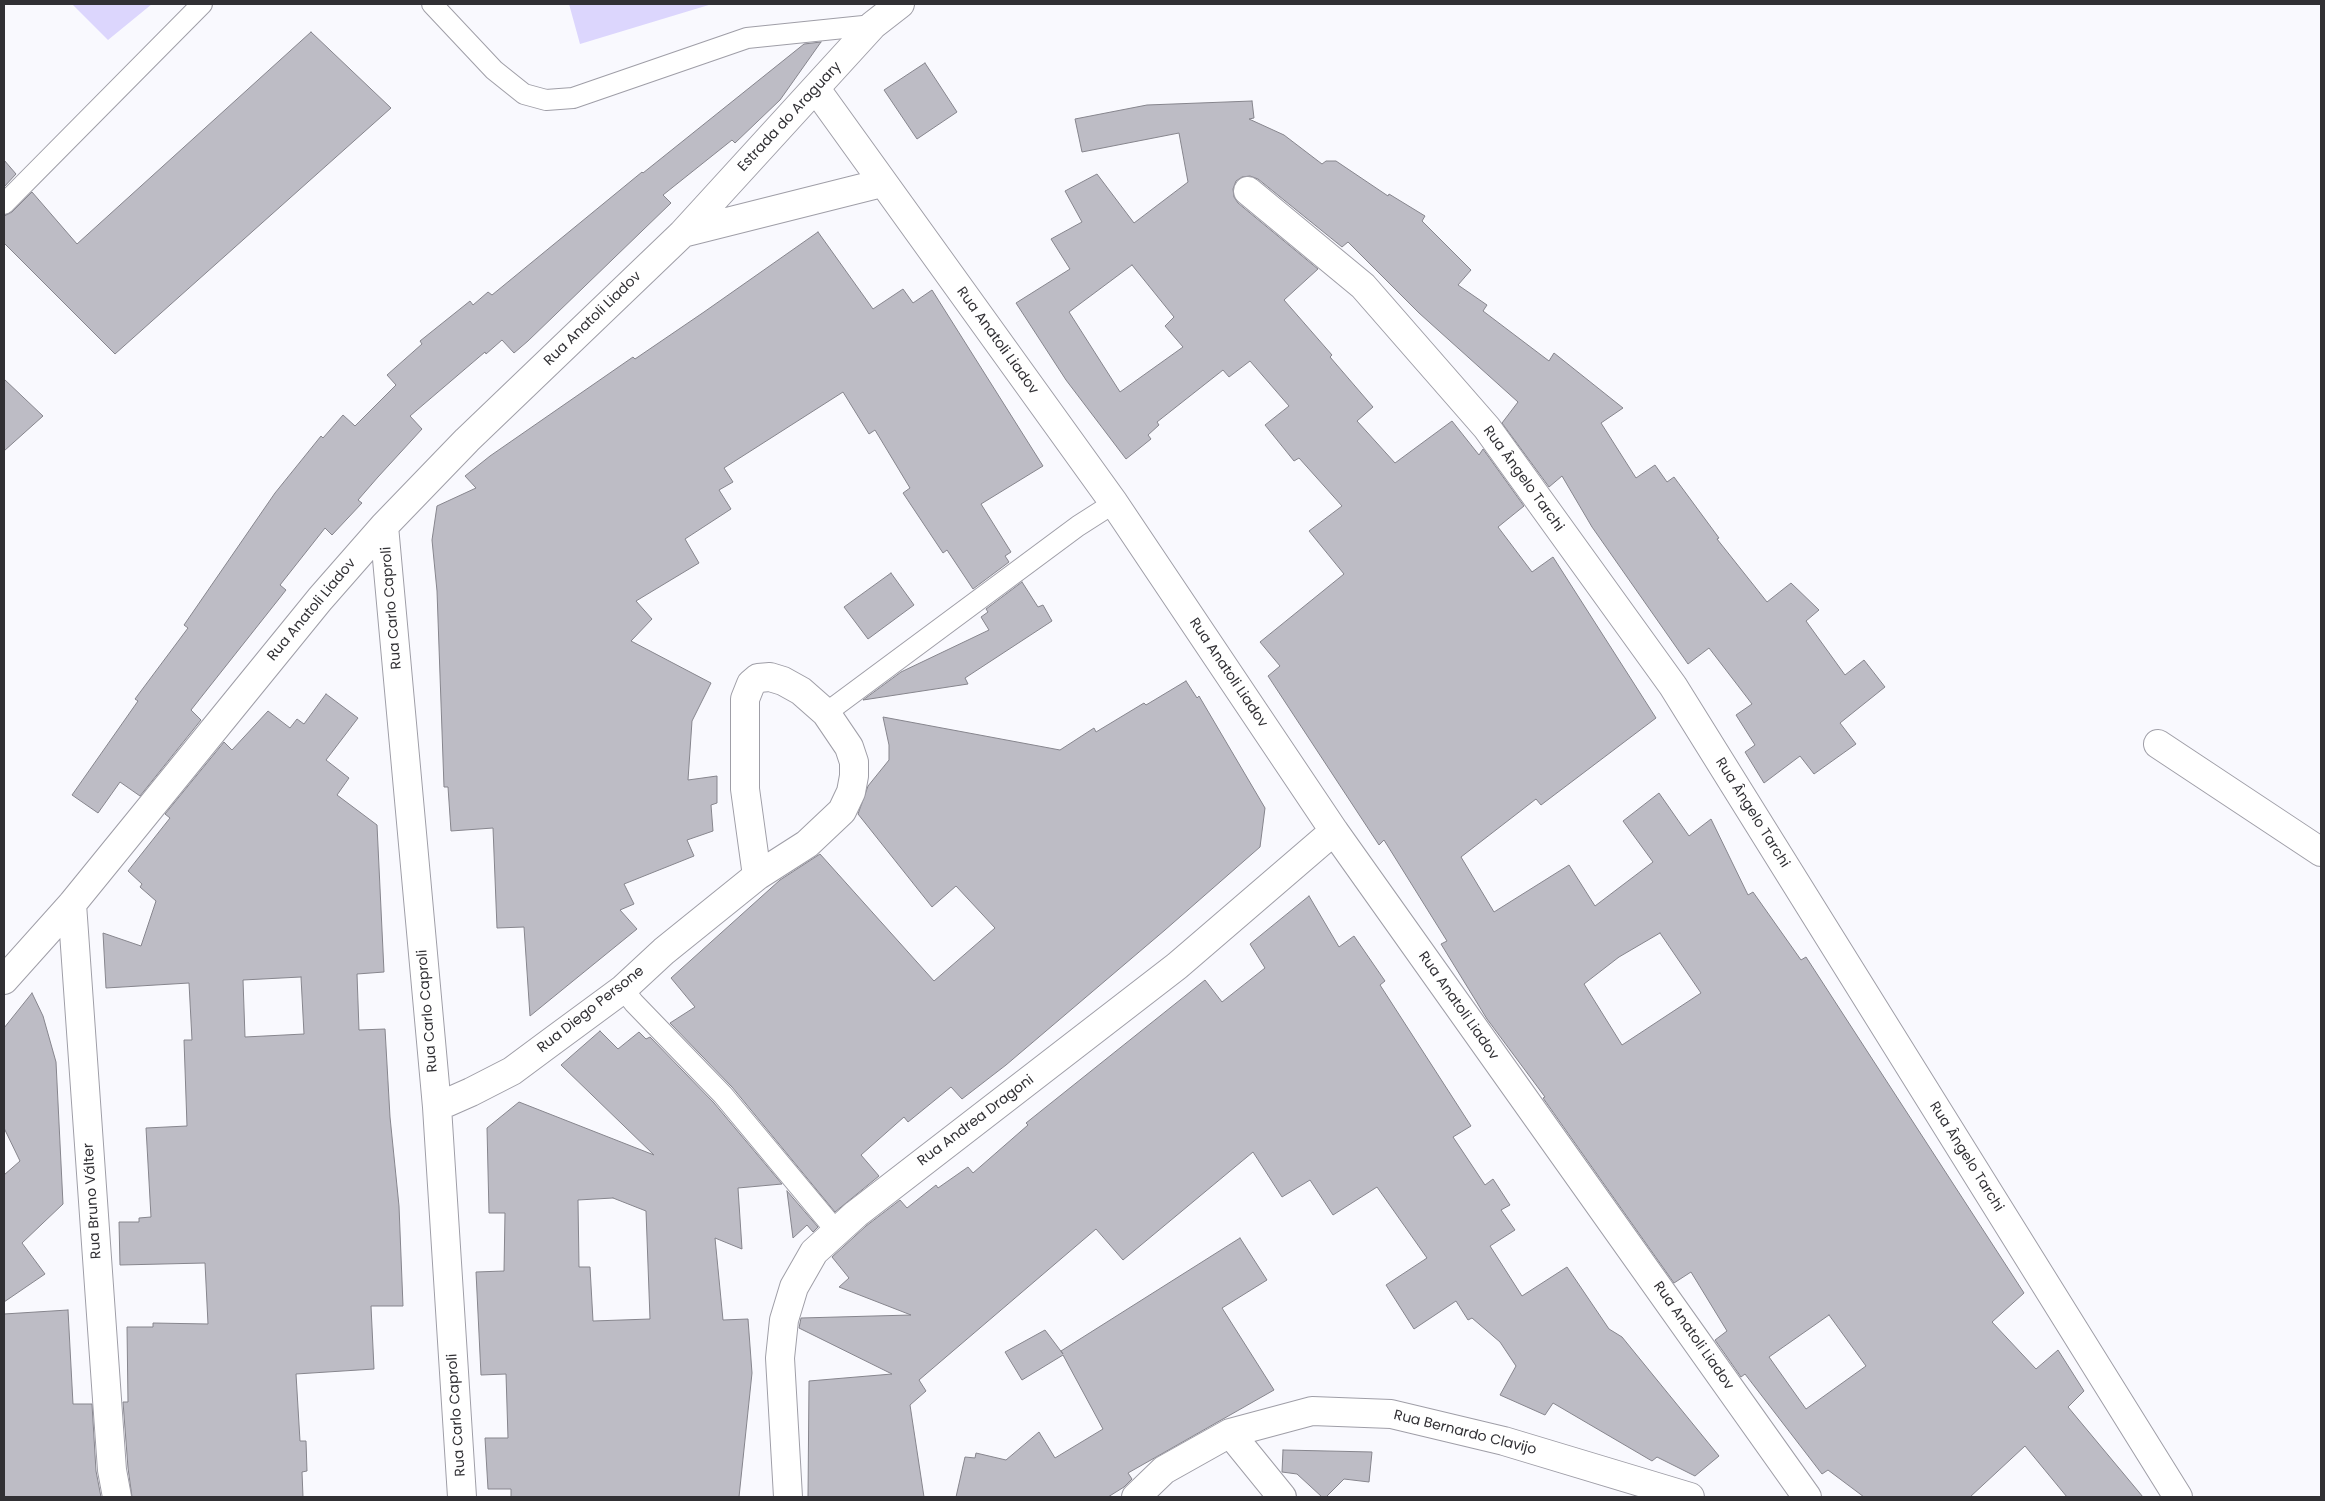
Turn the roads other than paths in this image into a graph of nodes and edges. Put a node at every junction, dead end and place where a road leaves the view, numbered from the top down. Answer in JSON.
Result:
{"nodes":[{"id":1,"x":202,"y":4,"type":"edge"},
{"id":2,"x":432,"y":4,"type":"edge"},
{"id":3,"x":900,"y":4,"type":"edge"},
{"id":4,"x":873,"y":25,"type":"junction"},
{"id":5,"x":816,"y":89,"type":"junction"},
{"id":6,"x":882,"y":183,"type":"junction"},
{"id":7,"x":1248,"y":191,"type":"dead end"},
{"id":8,"x":4,"y":204,"type":"edge"},
{"id":9,"x":682,"y":233,"type":"junction"},
{"id":10,"x":1114,"y":502,"type":"junction"},
{"id":11,"x":384,"y":526,"type":"junction"},
{"id":12,"x":826,"y":712,"type":"junction"},
{"id":13,"x":2158,"y":744,"type":"dead end"},
{"id":14,"x":1334,"y":831,"type":"junction"},
{"id":15,"x":2321,"y":852,"type":"edge"},
{"id":16,"x":757,"y":876,"type":"junction"},
{"id":17,"x":72,"y":904,"type":"junction"},
{"id":18,"x":4,"y":980,"type":"edge"},
{"id":19,"x":623,"y":989,"type":"junction"},
{"id":20,"x":437,"y":1107,"type":"junction"},
{"id":21,"x":837,"y":1232,"type":"junction"},
{"id":22,"x":1230,"y":1433,"type":"junction"},
{"id":23,"x":117,"y":1497,"type":"edge"},
{"id":24,"x":462,"y":1497,"type":"edge"},
{"id":25,"x":788,"y":1497,"type":"edge"},
{"id":26,"x":1136,"y":1497,"type":"edge"},
{"id":27,"x":1282,"y":1497,"type":"edge"},
{"id":28,"x":1690,"y":1497,"type":"edge"},
{"id":29,"x":1807,"y":1497,"type":"edge"},
{"id":30,"x":2178,"y":1497,"type":"edge"}],
"edges":[{"from":1,"to":8,"type":"lane"},
{"from":2,"to":4,"type":"lane"},
{"from":3,"to":4,"type":"street","name":"Estrada do Araguary"},
{"from":4,"to":5,"type":"street","name":"Estrada do Araguary"},
{"from":5,"to":6,"type":"street"},
{"from":5,"to":9,"type":"street","name":"Estrada do Araguary"},
{"from":6,"to":9,"type":"street","name":"Rua Anatoli Liadov"},
{"from":6,"to":10,"type":"street","name":"Rua Anatoli Liadov"},
{"from":7,"to":30,"type":"street","name":"Rua Ângelo Tarchi"},
{"from":9,"to":11,"type":"street","name":"Rua Anatoli Liadov"},
{"from":10,"to":12,"type":"lane"},
{"from":10,"to":14,"type":"street","name":"Rua Anatoli Liadov"},
{"from":11,"to":17,"type":"street","name":"Rua Anatoli Liadov"},
{"from":11,"to":20,"type":"street","name":"Rua Carlo Caproli"},
{"from":12,"to":16,"type":"street","name":"Rua Diego Persone"},
{"from":12,"to":16,"type":"street","name":"Rua Diego Persone"},
{"from":13,"to":15,"type":"street"},
{"from":14,"to":21,"type":"street","name":"Rua Andrea Dragoni"},
{"from":14,"to":29,"type":"street","name":"Rua Anatoli Liadov"},
{"from":16,"to":19,"type":"street","name":"Rua Diego Persone"},
{"from":17,"to":18,"type":"street","name":"Rua Anatoli Liadov"},
{"from":17,"to":23,"type":"street","name":"Rua Bruno Válter"},
{"from":19,"to":20,"type":"street","name":"Rua Diego Persone"},
{"from":19,"to":21,"type":"lane"},
{"from":20,"to":24,"type":"street","name":"Rua Carlo Caproli"},
{"from":21,"to":25,"type":"street","name":"Rua Andrea Dragoni"},
{"from":22,"to":26,"type":"street","name":"Rua Bernardo Clavijo"},
{"from":22,"to":27,"type":"street"},
{"from":22,"to":28,"type":"street","name":"Rua Bernardo Clavijo"}]}
